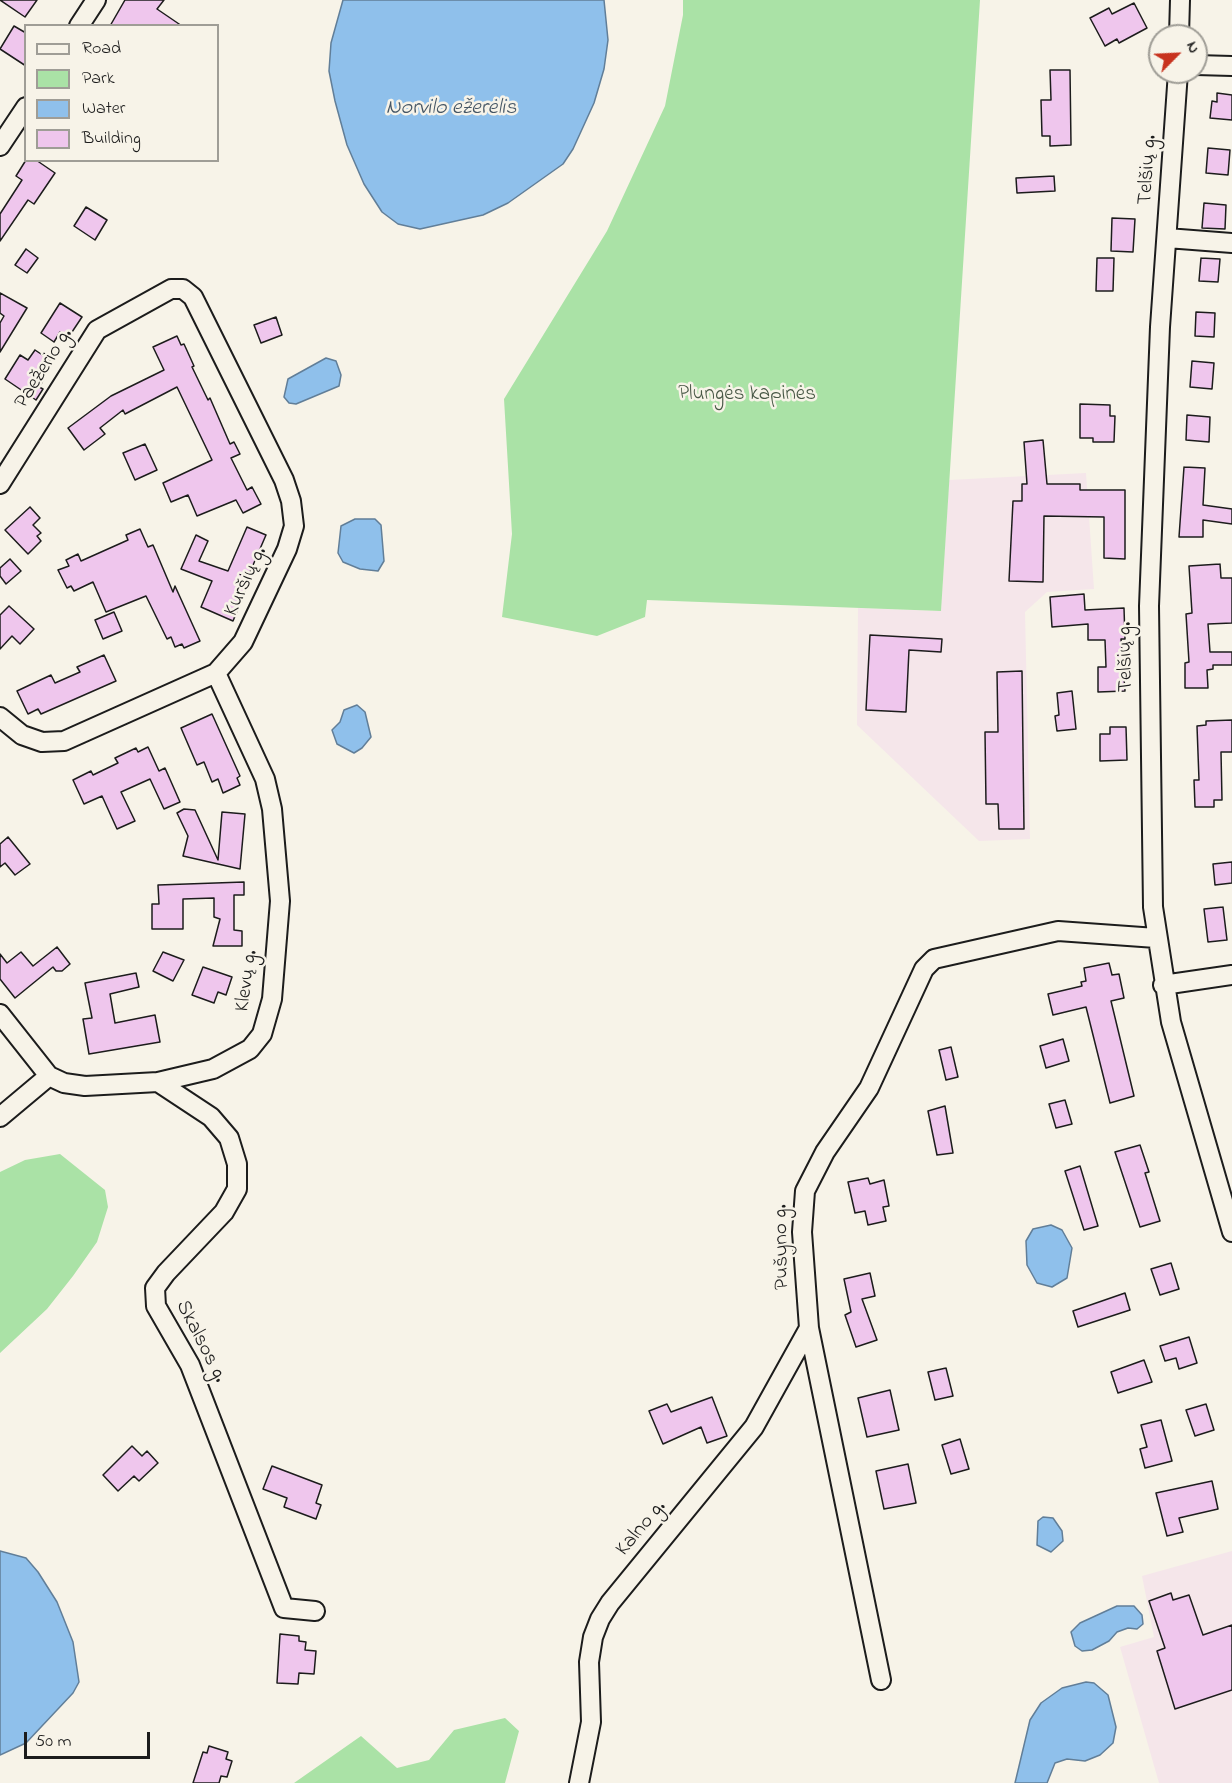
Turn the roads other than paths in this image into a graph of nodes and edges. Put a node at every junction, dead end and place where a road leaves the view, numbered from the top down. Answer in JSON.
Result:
{"nodes":[{"id":1,"x":96,"y":0,"type":"edge"},
{"id":2,"x":1180,"y":0,"type":"edge"},
{"id":3,"x":80,"y":24,"type":"edge"},
{"id":4,"x":1179,"y":24,"type":"edge"},
{"id":5,"x":1208,"y":65,"type":"edge"},
{"id":6,"x":1232,"y":66,"type":"edge"},
{"id":7,"x":1177,"y":84,"type":"edge"},
{"id":8,"x":24,"y":110,"type":"edge"},
{"id":9,"x":0,"y":146,"type":"edge"},
{"id":10,"x":1167,"y":238,"type":"junction"},
{"id":11,"x":1232,"y":243,"type":"edge"},
{"id":12,"x":183,"y":289,"type":"joint"},
{"id":13,"x":0,"y":484,"type":"edge"},
{"id":14,"x":216,"y":673,"type":"junction"},
{"id":15,"x":0,"y":717,"type":"edge"},
{"id":16,"x":1156,"y":938,"type":"junction"},
{"id":17,"x":1232,"y":975,"type":"edge"},
{"id":18,"x":1163,"y":985,"type":"junction"},
{"id":19,"x":0,"y":1014,"type":"edge"},
{"id":20,"x":49,"y":1076,"type":"junction"},
{"id":21,"x":158,"y":1082,"type":"junction"},
{"id":22,"x":0,"y":1117,"type":"edge"},
{"id":23,"x":1232,"y":1232,"type":"edge"},
{"id":24,"x":809,"y":1328,"type":"junction"},
{"id":25,"x":315,"y":1611,"type":"dead end"},
{"id":26,"x":881,"y":1680,"type":"dead end"},
{"id":27,"x":579,"y":1783,"type":"edge"}],
"edges":[{"from":1,"to":3,"type":"street"},
{"from":2,"to":4,"type":"street"},
{"from":5,"to":6,"type":"street"},
{"from":7,"to":10,"type":"street","name":"Telšių g."},
{"from":8,"to":9,"type":"street"},
{"from":10,"to":11,"type":"street"},
{"from":10,"to":16,"type":"street","name":"Telšių g."},
{"from":12,"to":13,"type":"street","name":"Paežerio g."},
{"from":12,"to":14,"type":"street","name":"Kuršių g."},
{"from":14,"to":15,"type":"street","name":"Kuršių g."},
{"from":14,"to":21,"type":"street","name":"Klevų g."},
{"from":16,"to":18,"type":"street","name":"Telšių g."},
{"from":16,"to":24,"type":"street","name":"Pušyno g."},
{"from":17,"to":18,"type":"street"},
{"from":18,"to":23,"type":"street","name":"Telšių g."},
{"from":19,"to":20,"type":"street"},
{"from":20,"to":21,"type":"street","name":"Klevų g."},
{"from":20,"to":22,"type":"street"},
{"from":21,"to":25,"type":"street","name":"Skalsos g."},
{"from":24,"to":26,"type":"street","name":"Pušyno g."},
{"from":24,"to":27,"type":"street","name":"Kalno g."}]}
